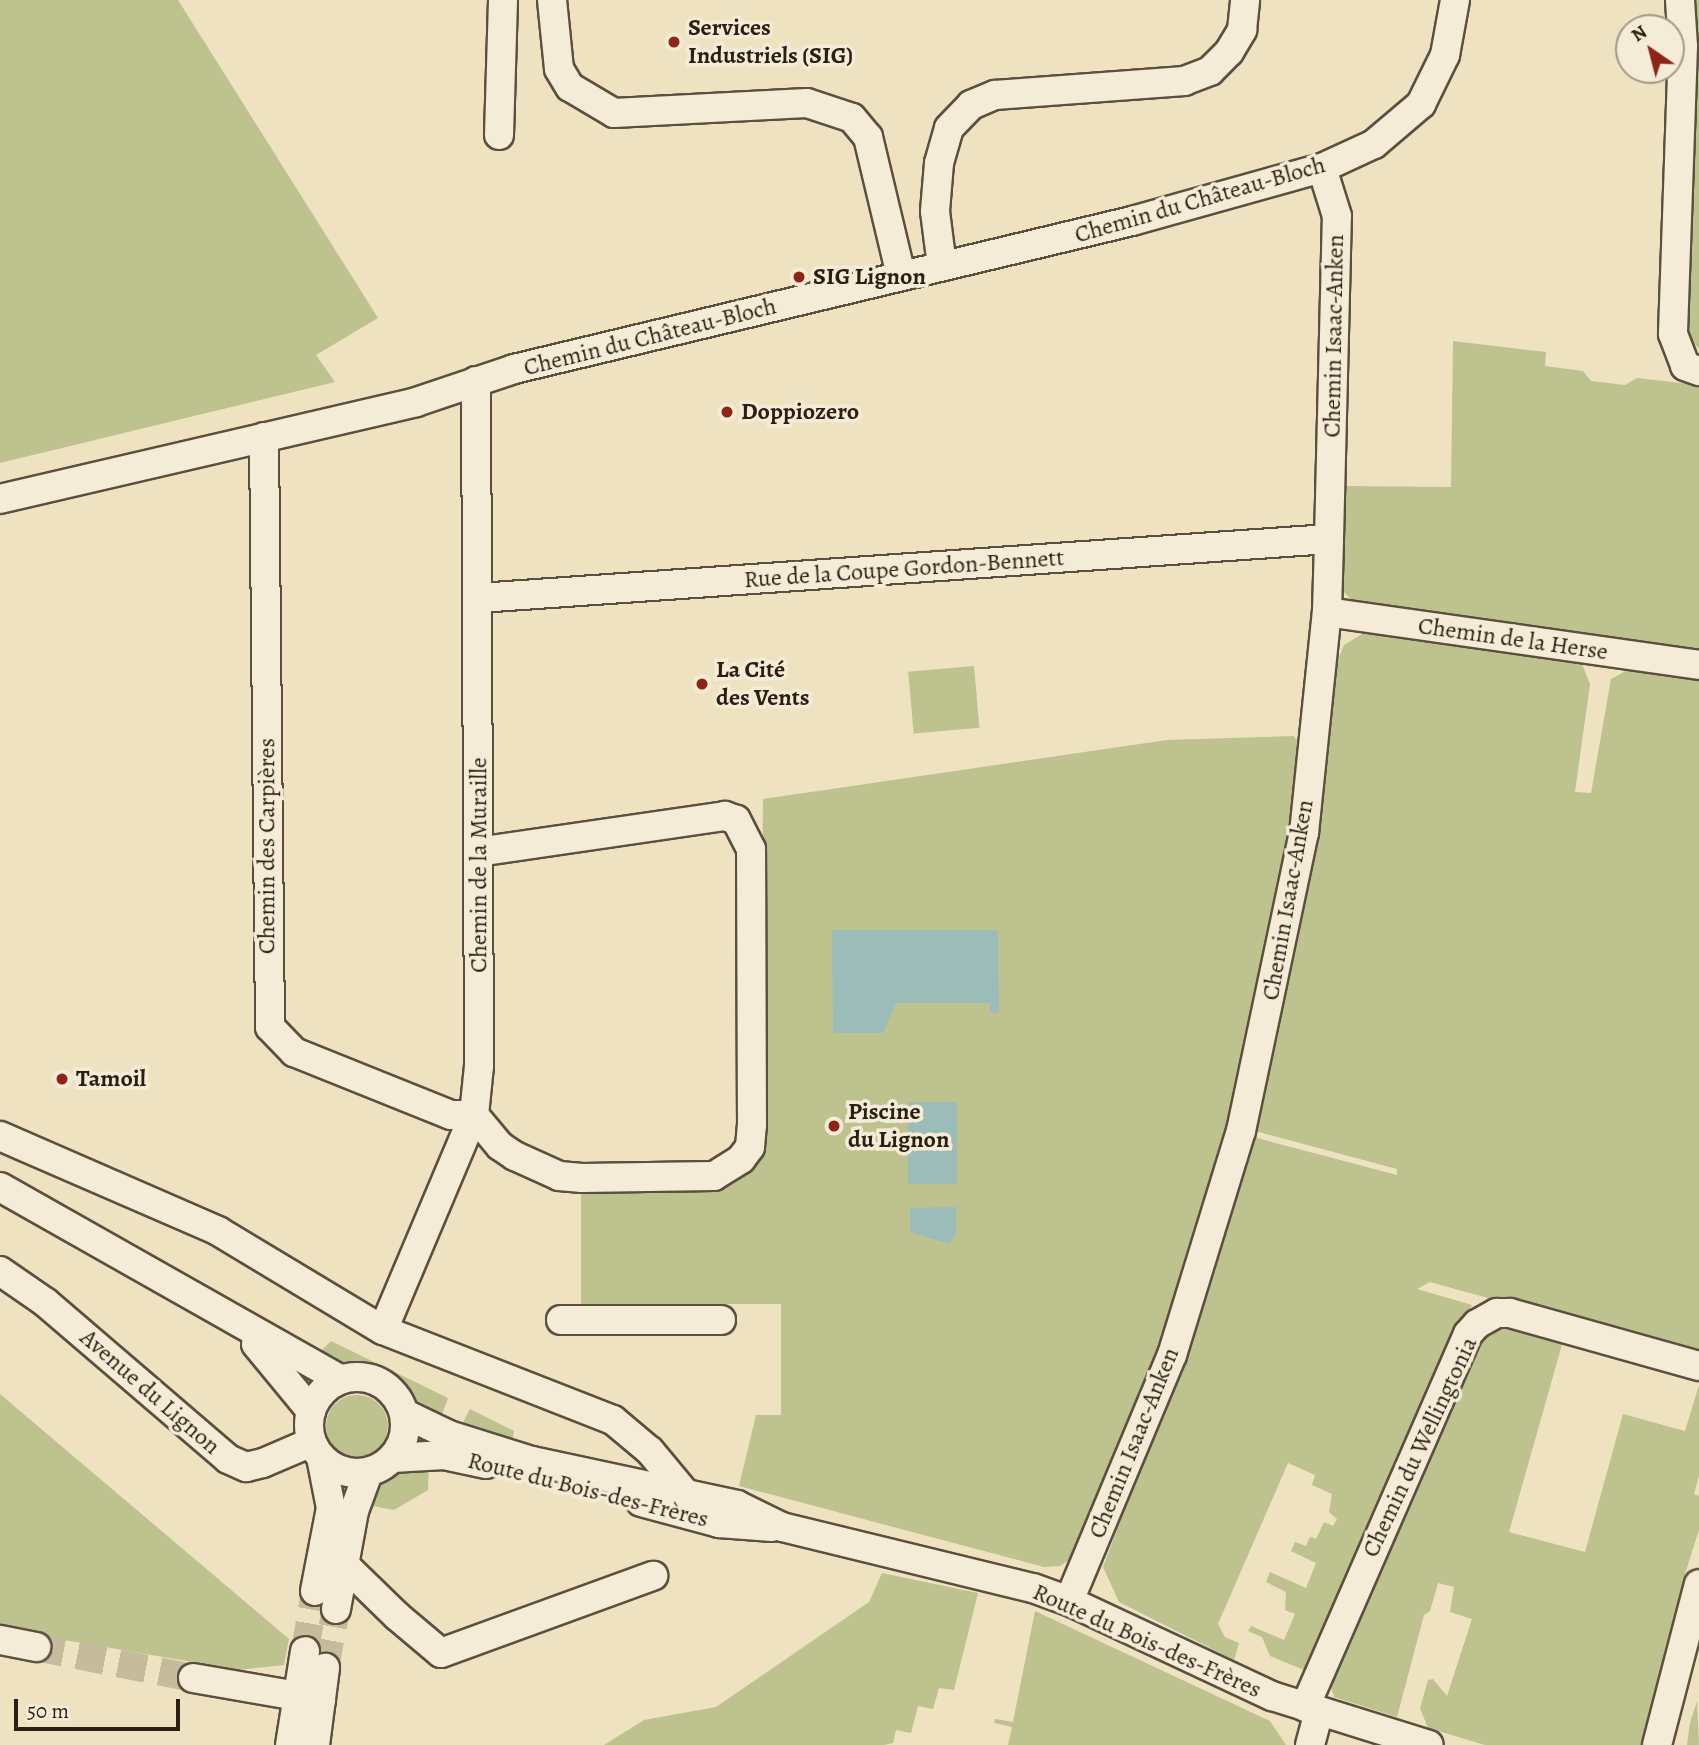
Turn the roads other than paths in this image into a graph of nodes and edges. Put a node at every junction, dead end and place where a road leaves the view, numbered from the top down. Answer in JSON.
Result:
{"nodes":[{"id":1,"x":503,"y":0,"type":"edge"},
{"id":2,"x":552,"y":0,"type":"edge"},
{"id":3,"x":1245,"y":0,"type":"edge"},
{"id":4,"x":1455,"y":0,"type":"edge"},
{"id":5,"x":1680,"y":0,"type":"edge"},
{"id":6,"x":499,"y":135,"type":"dead end"},
{"id":7,"x":1322,"y":168,"type":"junction"},
{"id":8,"x":942,"y":266,"type":"junction"},
{"id":9,"x":901,"y":276,"type":"junction"},
{"id":10,"x":1699,"y":371,"type":"edge"},
{"id":11,"x":476,"y":381,"type":"junction"},
{"id":12,"x":264,"y":437,"type":"junction"},
{"id":13,"x":0,"y":499,"type":"edge"},
{"id":14,"x":1329,"y":539,"type":"junction"},
{"id":15,"x":479,"y":598,"type":"junction"},
{"id":16,"x":1327,"y":612,"type":"junction"},
{"id":17,"x":1699,"y":665,"type":"edge"},
{"id":18,"x":480,"y":852,"type":"junction"},
{"id":19,"x":474,"y":1115,"type":"junction"},
{"id":20,"x":0,"y":1136,"type":"edge"},
{"id":21,"x":0,"y":1187,"type":"edge"},
{"id":22,"x":0,"y":1271,"type":"edge"},
{"id":23,"x":226,"y":1315,"type":"junction"},
{"id":24,"x":561,"y":1320,"type":"dead end"},
{"id":25,"x":721,"y":1320,"type":"dead end"},
{"id":26,"x":383,"y":1330,"type":"junction"},
{"id":27,"x":1699,"y":1366,"type":"edge"},
{"id":28,"x":339,"y":1380,"type":"junction"},
{"id":29,"x":311,"y":1411,"type":"junction"},
{"id":30,"x":405,"y":1414,"type":"junction"},
{"id":31,"x":316,"y":1450,"type":"junction"},
{"id":32,"x":393,"y":1458,"type":"junction"},
{"id":33,"x":368,"y":1472,"type":"junction"},
{"id":34,"x":684,"y":1492,"type":"junction"},
{"id":35,"x":782,"y":1527,"type":"junction"},
{"id":36,"x":324,"y":1545,"type":"junction"},
{"id":37,"x":343,"y":1566,"type":"junction"},
{"id":38,"x":653,"y":1576,"type":"dead end"},
{"id":39,"x":1699,"y":1584,"type":"edge"},
{"id":40,"x":315,"y":1591,"type":"tunnel mouth"},
{"id":41,"x":1069,"y":1601,"type":"junction"},
{"id":42,"x":336,"y":1609,"type":"tunnel mouth"},
{"id":43,"x":0,"y":1640,"type":"edge"},
{"id":44,"x":36,"y":1647,"type":"tunnel mouth"},
{"id":45,"x":315,"y":1660,"type":"tunnel mouth"},
{"id":46,"x":193,"y":1678,"type":"tunnel mouth"},
{"id":47,"x":309,"y":1698,"type":"junction"},
{"id":48,"x":1312,"y":1709,"type":"junction"},
{"id":49,"x":290,"y":1745,"type":"edge"},
{"id":50,"x":316,"y":1745,"type":"edge"},
{"id":51,"x":1310,"y":1745,"type":"edge"},
{"id":52,"x":1429,"y":1745,"type":"edge"},
{"id":53,"x":1657,"y":1745,"type":"edge"}],
"edges":[{"from":1,"to":6,"type":"street"},
{"from":2,"to":9,"type":"street"},
{"from":3,"to":8,"type":"street"},
{"from":4,"to":7,"type":"street","name":"Chemin du Château-Bloch"},
{"from":5,"to":10,"type":"street"},
{"from":7,"to":8,"type":"street","name":"Chemin du Château-Bloch"},
{"from":7,"to":14,"type":"street","name":"Chemin Isaac-Anken"},
{"from":8,"to":9,"type":"street","name":"Chemin du Château-Bloch"},
{"from":9,"to":11,"type":"street","name":"Chemin du Château-Bloch"},
{"from":11,"to":12,"type":"street","name":"Chemin du Château-Bloch"},
{"from":11,"to":15,"type":"street","name":"Chemin de la Muraille"},
{"from":12,"to":13,"type":"street","name":"Chemin du Château-Bloch"},
{"from":12,"to":19,"type":"street","name":"Chemin des Carpières"},
{"from":14,"to":15,"type":"street","name":"Rue de la Coupe Gordon-Bennett"},
{"from":14,"to":16,"type":"street","name":"Chemin Isaac-Anken"},
{"from":15,"to":18,"type":"street","name":"Chemin de la Muraille"},
{"from":16,"to":17,"type":"street","name":"Chemin de la Herse"},
{"from":16,"to":41,"type":"street","name":"Chemin Isaac-Anken"},
{"from":18,"to":19,"type":"street","name":"Chemin de la Muraille"},
{"from":18,"to":19,"type":"street"},
{"from":19,"to":26,"type":"street","name":"Chemin de la Muraille"},
{"from":20,"to":26,"type":"street"},
{"from":21,"to":23,"type":"street"},
{"from":22,"to":31,"type":"street","name":"Avenue du Lignon"},
{"from":23,"to":28,"type":"street"},
{"from":23,"to":29,"type":"street"},
{"from":24,"to":25,"type":"street"},
{"from":26,"to":34,"type":"street"},
{"from":27,"to":48,"type":"street","name":"Chemin du Wellingtonia"},
{"from":28,"to":29,"type":"street"},
{"from":28,"to":30,"type":"street"},
{"from":29,"to":31,"type":"street"},
{"from":30,"to":32,"type":"street"},
{"from":30,"to":34,"type":"street","name":"Route du Bois-des-Frères"},
{"from":31,"to":33,"type":"street"},
{"from":31,"to":36,"type":"street"},
{"from":32,"to":33,"type":"street"},
{"from":32,"to":35,"type":"street","name":"Route du Bois-des-Frères"},
{"from":33,"to":37,"type":"street"},
{"from":34,"to":35,"type":"street","name":"Route du Bois-des-Frères"},
{"from":35,"to":41,"type":"street","name":"Route du Bois-des-Frères"},
{"from":36,"to":37,"type":"street"},
{"from":36,"to":40,"type":"street"},
{"from":37,"to":38,"type":"street"},
{"from":37,"to":42,"type":"street"},
{"from":39,"to":53,"type":"street"},
{"from":41,"to":48,"type":"street","name":"Route du Bois-des-Frères"},
{"from":43,"to":44,"type":"street"},
{"from":45,"to":47,"type":"street"},
{"from":46,"to":47,"type":"street"},
{"from":47,"to":49,"type":"street"},
{"from":47,"to":50,"type":"street"},
{"from":48,"to":51,"type":"street","name":"Chemin du Wellingtonia"},
{"from":48,"to":52,"type":"street","name":"Route du Bois-des-Frères"}]}
